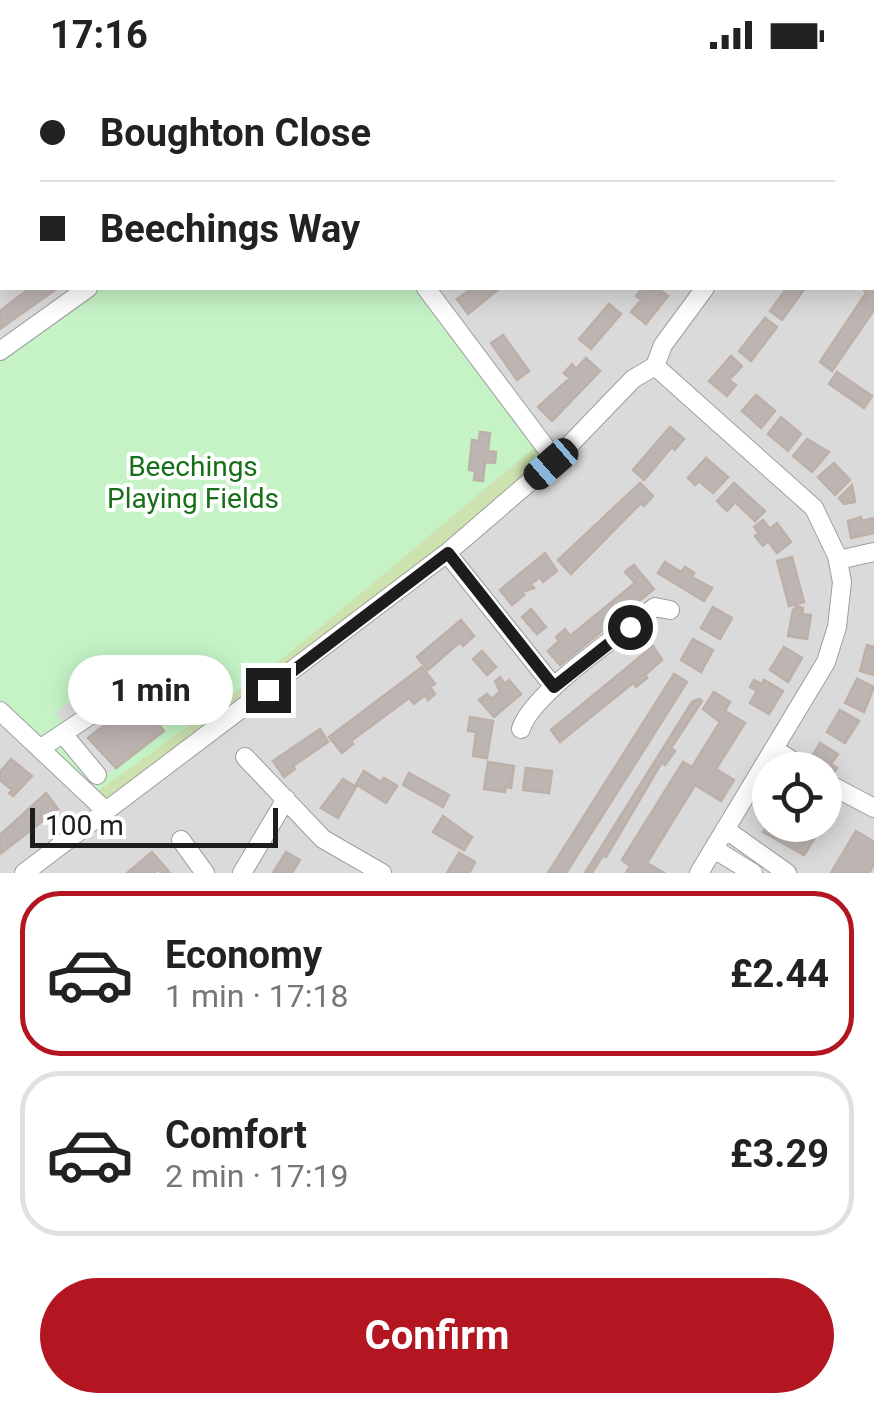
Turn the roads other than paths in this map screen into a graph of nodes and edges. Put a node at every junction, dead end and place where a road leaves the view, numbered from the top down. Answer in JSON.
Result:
{"nodes":[{"id":1,"x":85,"y":290,"type":"edge"},
{"id":2,"x":428,"y":290,"type":"edge"},
{"id":3,"x":704,"y":290,"type":"edge"},
{"id":4,"x":0,"y":351,"type":"edge"},
{"id":5,"x":656,"y":366,"type":"junction"},
{"id":6,"x":555,"y":460,"type":"junction"},
{"id":7,"x":874,"y":552,"type":"edge"},
{"id":8,"x":448,"y":553,"type":"junction"},
{"id":9,"x":838,"y":560,"type":"junction"},
{"id":10,"x":670,"y":610,"type":"dead end"},
{"id":11,"x":133,"y":687,"type":"dead end"},
{"id":12,"x":554,"y":687,"type":"junction"},
{"id":13,"x":0,"y":711,"type":"edge"},
{"id":14,"x":521,"y":729,"type":"dead end"},
{"id":15,"x":63,"y":734,"type":"junction"},
{"id":16,"x":40,"y":748,"type":"junction"},
{"id":17,"x":774,"y":749,"type":"junction"},
{"id":18,"x":779,"y":752,"type":"edge"},
{"id":19,"x":244,"y":756,"type":"dead end"},
{"id":20,"x":98,"y":774,"type":"dead end"},
{"id":21,"x":842,"y":791,"type":"edge"},
{"id":22,"x":286,"y":799,"type":"junction"},
{"id":23,"x":874,"y":808,"type":"edge"},
{"id":24,"x":107,"y":812,"type":"junction"},
{"id":25,"x":725,"y":830,"type":"junction"},
{"id":26,"x":181,"y":840,"type":"dead end"},
{"id":27,"x":714,"y":849,"type":"junction"},
{"id":28,"x":372,"y":871,"type":"edge"},
{"id":29,"x":24,"y":873,"type":"edge"},
{"id":30,"x":205,"y":873,"type":"edge"},
{"id":31,"x":242,"y":873,"type":"edge"},
{"id":32,"x":699,"y":873,"type":"edge"},
{"id":33,"x":753,"y":873,"type":"edge"},
{"id":34,"x":787,"y":873,"type":"edge"}],
"edges":[{"from":1,"to":4,"type":"street"},
{"from":2,"to":6,"type":"street"},
{"from":3,"to":5,"type":"street"},
{"from":5,"to":6,"type":"street"},
{"from":5,"to":9,"type":"street"},
{"from":6,"to":8,"type":"street"},
{"from":7,"to":9,"type":"street"},
{"from":8,"to":12,"type":"street"},
{"from":8,"to":24,"type":"street"},
{"from":9,"to":17,"type":"street"},
{"from":10,"to":12,"type":"street"},
{"from":11,"to":15,"type":"street"},
{"from":12,"to":14,"type":"street"},
{"from":13,"to":16,"type":"street"},
{"from":15,"to":16,"type":"street"},
{"from":15,"to":20,"type":"street"},
{"from":16,"to":24,"type":"street"},
{"from":17,"to":18,"type":"street"},
{"from":17,"to":25,"type":"street"},
{"from":19,"to":22,"type":"street"},
{"from":21,"to":23,"type":"street"},
{"from":22,"to":28,"type":"street"},
{"from":22,"to":31,"type":"street"},
{"from":24,"to":29,"type":"street"},
{"from":25,"to":27,"type":"street"},
{"from":25,"to":34,"type":"street"},
{"from":26,"to":30,"type":"street"},
{"from":27,"to":32,"type":"street"},
{"from":27,"to":33,"type":"street"}]}
